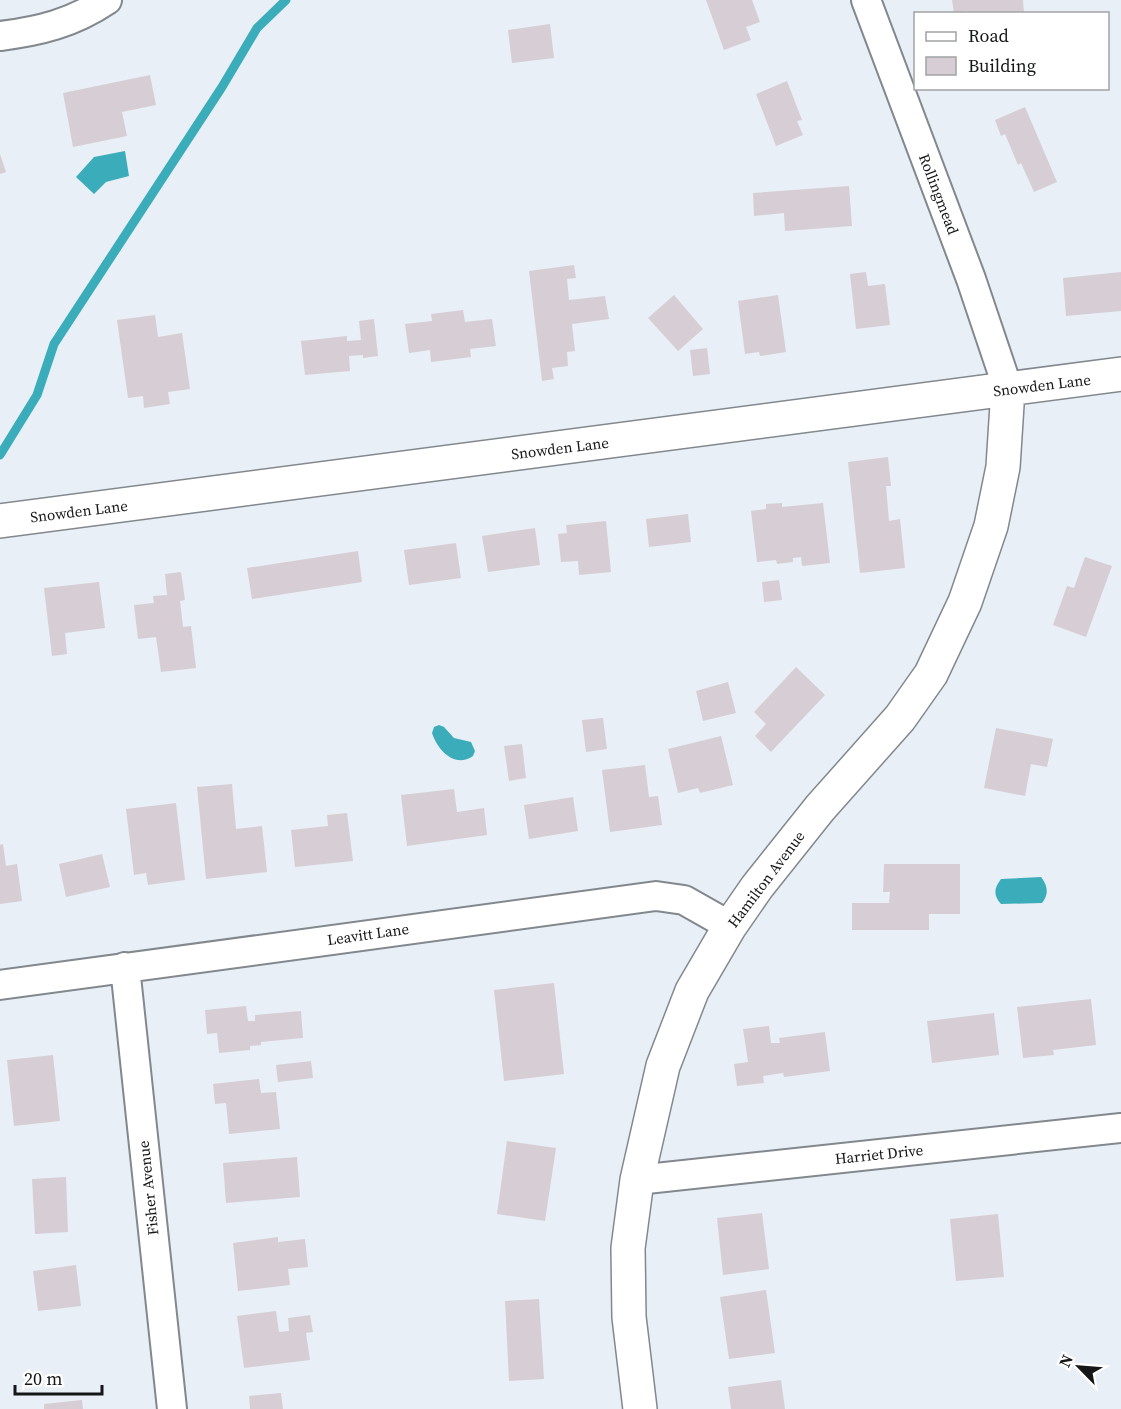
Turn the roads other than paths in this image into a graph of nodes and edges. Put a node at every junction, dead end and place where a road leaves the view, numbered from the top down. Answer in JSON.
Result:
{"nodes":[{"id":1,"x":107,"y":0,"type":"edge"},
{"id":2,"x":866,"y":0,"type":"edge"},
{"id":3,"x":0,"y":36,"type":"edge"},
{"id":4,"x":1121,"y":374,"type":"edge"},
{"id":5,"x":1008,"y":389,"type":"junction"},
{"id":6,"x":0,"y":521,"type":"edge"},
{"id":7,"x":729,"y":926,"type":"junction"},
{"id":8,"x":125,"y":967,"type":"junction"},
{"id":9,"x":0,"y":985,"type":"edge"},
{"id":10,"x":1121,"y":1128,"type":"edge"},
{"id":11,"x":637,"y":1180,"type":"junction"},
{"id":12,"x":172,"y":1409,"type":"edge"},
{"id":13,"x":640,"y":1409,"type":"edge"}],
"edges":[{"from":1,"to":3,"type":"street"},
{"from":2,"to":5,"type":"street","name":"Rollingmead"},
{"from":4,"to":5,"type":"street","name":"Snowden Lane"},
{"from":5,"to":6,"type":"street","name":"Snowden Lane"},
{"from":5,"to":7,"type":"street","name":"Hamilton Avenue"},
{"from":7,"to":8,"type":"street","name":"Leavitt Lane"},
{"from":7,"to":11,"type":"street","name":"Hamilton Avenue"},
{"from":8,"to":9,"type":"street","name":"Leavitt Lane"},
{"from":8,"to":12,"type":"street","name":"Fisher Avenue"},
{"from":10,"to":11,"type":"street","name":"Harriet Drive"},
{"from":11,"to":13,"type":"street","name":"Hamilton Avenue"}]}
